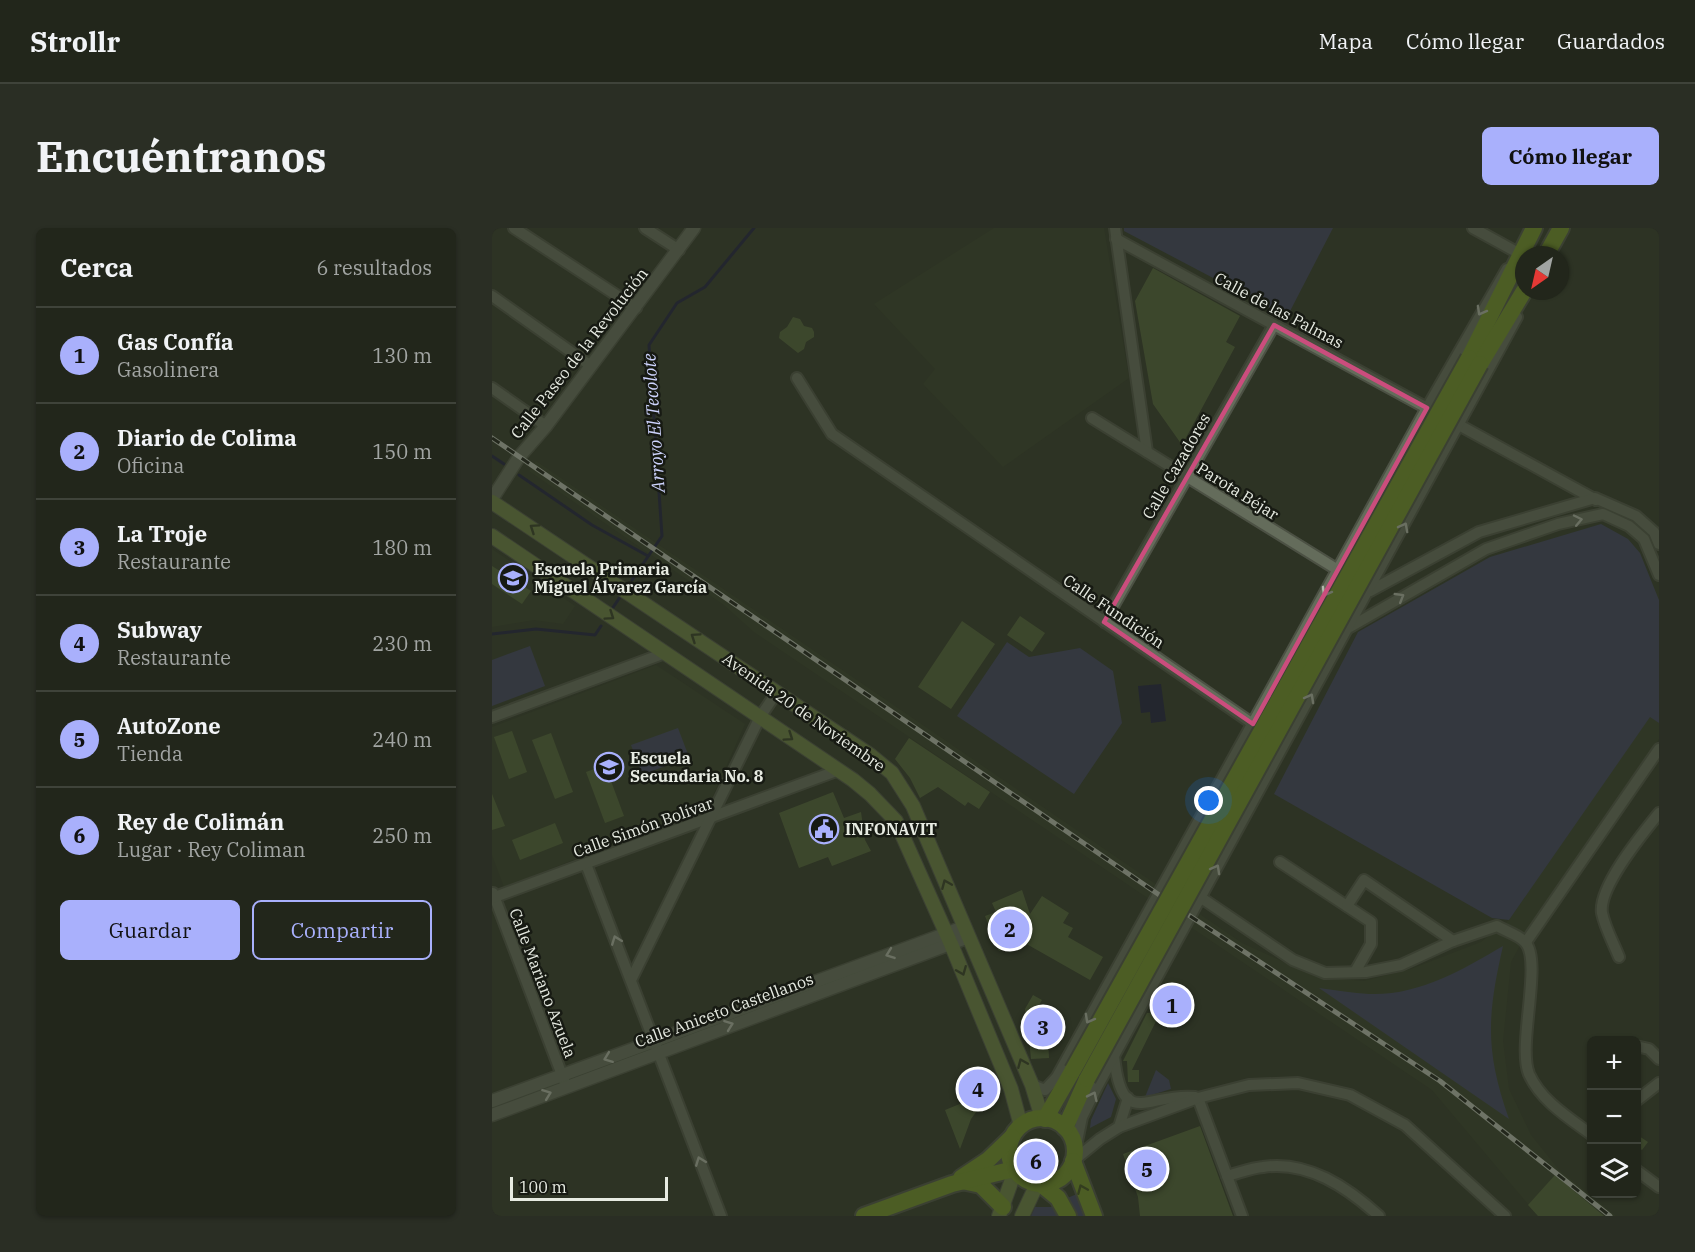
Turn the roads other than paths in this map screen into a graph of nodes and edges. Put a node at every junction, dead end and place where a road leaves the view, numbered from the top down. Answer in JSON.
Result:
{"nodes":[{"id":1,"x":514,"y":228,"type":"edge"},
{"id":2,"x":645,"y":228,"type":"edge"},
{"id":3,"x":694,"y":228,"type":"edge"},
{"id":4,"x":1473,"y":228,"type":"edge"},
{"id":5,"x":1534,"y":228,"type":"edge"},
{"id":6,"x":1561,"y":228,"type":"edge"},
{"id":7,"x":1115,"y":234,"type":"edge"},
{"id":8,"x":1524,"y":246,"type":"edge"},
{"id":9,"x":1551,"y":246,"type":"edge"},
{"id":10,"x":679,"y":250,"type":"junction"},
{"id":11,"x":1515,"y":258,"type":"edge"},
{"id":12,"x":1515,"y":261,"type":"edge"},
{"id":13,"x":1515,"y":264,"type":"edge"},
{"id":14,"x":492,"y":296,"type":"edge"},
{"id":15,"x":1518,"y":300,"type":"edge"},
{"id":16,"x":1526,"y":300,"type":"edge"},
{"id":17,"x":636,"y":308,"type":"junction"},
{"id":18,"x":1274,"y":325,"type":"junction"},
{"id":19,"x":1474,"y":361,"type":"junction"},
{"id":20,"x":591,"y":366,"type":"junction"},
{"id":21,"x":797,"y":378,"type":"dead end"},
{"id":22,"x":492,"y":388,"type":"edge"},
{"id":23,"x":1427,"y":408,"type":"junction"},
{"id":24,"x":1092,"y":418,"type":"dead end"},
{"id":25,"x":1459,"y":425,"type":"junction"},
{"id":26,"x":546,"y":426,"type":"junction"},
{"id":27,"x":1147,"y":453,"type":"junction"},
{"id":28,"x":1187,"y":477,"type":"junction"},
{"id":29,"x":1595,"y":498,"type":"junction"},
{"id":30,"x":492,"y":500,"type":"edge"},
{"id":31,"x":1603,"y":514,"type":"junction"},
{"id":32,"x":1479,"y":532,"type":"junction"},
{"id":33,"x":492,"y":536,"type":"edge"},
{"id":34,"x":1659,"y":544,"type":"edge"},
{"id":35,"x":1486,"y":549,"type":"junction"},
{"id":36,"x":1338,"y":570,"type":"junction"},
{"id":37,"x":1659,"y":575,"type":"edge"},
{"id":38,"x":1369,"y":592,"type":"junction"},
{"id":39,"x":1104,"y":622,"type":"junction"},
{"id":40,"x":1350,"y":627,"type":"junction"},
{"id":41,"x":665,"y":653,"type":"junction"},
{"id":42,"x":777,"y":692,"type":"junction"},
{"id":43,"x":492,"y":717,"type":"edge"},
{"id":44,"x":760,"y":717,"type":"junction"},
{"id":45,"x":1253,"y":724,"type":"junction"},
{"id":46,"x":1659,"y":749,"type":"edge"},
{"id":47,"x":839,"y":770,"type":"junction"},
{"id":48,"x":1659,"y":813,"type":"edge"},
{"id":49,"x":711,"y":818,"type":"junction"},
{"id":50,"x":1280,"y":862,"type":"dead end"},
{"id":51,"x":586,"y":864,"type":"junction"},
{"id":52,"x":1165,"y":884,"type":"junction"},
{"id":53,"x":493,"y":896,"type":"edge"},
{"id":54,"x":1198,"y":900,"type":"junction"},
{"id":55,"x":1347,"y":906,"type":"junction"},
{"id":56,"x":1145,"y":919,"type":"junction"},
{"id":57,"x":967,"y":932,"type":"junction"},
{"id":58,"x":949,"y":939,"type":"junction"},
{"id":59,"x":1178,"y":940,"type":"junction"},
{"id":60,"x":1453,"y":941,"type":"junction"},
{"id":61,"x":1526,"y":942,"type":"junction"},
{"id":62,"x":1619,"y":957,"type":"dead end"},
{"id":63,"x":1355,"y":972,"type":"junction"},
{"id":64,"x":631,"y":980,"type":"junction"},
{"id":65,"x":656,"y":1046,"type":"junction"},
{"id":66,"x":1641,"y":1047,"type":"edge"},
{"id":67,"x":1114,"y":1056,"type":"junction"},
{"id":68,"x":1659,"y":1059,"type":"edge"},
{"id":69,"x":1080,"y":1075,"type":"junction"},
{"id":70,"x":564,"y":1081,"type":"junction"},
{"id":71,"x":1659,"y":1083,"type":"edge"},
{"id":72,"x":1032,"y":1085,"type":"junction"},
{"id":73,"x":1641,"y":1097,"type":"edge"},
{"id":74,"x":1128,"y":1098,"type":"junction"},
{"id":75,"x":1198,"y":1098,"type":"junction"},
{"id":76,"x":492,"y":1101,"type":"edge"},
{"id":77,"x":492,"y":1115,"type":"edge"},
{"id":78,"x":1043,"y":1118,"type":"junction"},
{"id":79,"x":1119,"y":1127,"type":"junction"},
{"id":80,"x":1065,"y":1128,"type":"junction"},
{"id":81,"x":1587,"y":1131,"type":"edge"},
{"id":82,"x":1016,"y":1132,"type":"junction"},
{"id":83,"x":1074,"y":1156,"type":"junction"},
{"id":84,"x":1015,"y":1170,"type":"junction"},
{"id":85,"x":1641,"y":1174,"type":"edge"},
{"id":86,"x":1227,"y":1176,"type":"junction"},
{"id":87,"x":957,"y":1182,"type":"junction"},
{"id":88,"x":1039,"y":1184,"type":"junction"},
{"id":89,"x":1659,"y":1187,"type":"edge"},
{"id":90,"x":1001,"y":1211,"type":"edge"},
{"id":91,"x":721,"y":1216,"type":"edge"},
{"id":92,"x":864,"y":1216,"type":"edge"},
{"id":93,"x":1022,"y":1216,"type":"edge"},
{"id":94,"x":1068,"y":1216,"type":"edge"},
{"id":95,"x":1094,"y":1216,"type":"edge"},
{"id":96,"x":1242,"y":1216,"type":"edge"},
{"id":97,"x":1379,"y":1216,"type":"edge"},
{"id":98,"x":1505,"y":1216,"type":"edge"}],
"edges":[{"from":1,"to":17,"type":"street"},
{"from":2,"to":10,"type":"street"},
{"from":3,"to":10,"type":"street","name":"Calle Paseo de la Revolución"},
{"from":4,"to":11,"type":"street"},
{"from":5,"to":8,"type":"main road"},
{"from":6,"to":9,"type":"main road"},
{"from":7,"to":18,"type":"street","name":"Calle de las Palmas"},
{"from":7,"to":27,"type":"street"},
{"from":10,"to":17,"type":"street","name":"Calle Paseo de la Revolución"},
{"from":12,"to":23,"type":"street","one_way":true},
{"from":13,"to":19,"type":"main road"},
{"from":14,"to":20,"type":"street"},
{"from":15,"to":19,"type":"main road"},
{"from":16,"to":25,"type":"street"},
{"from":17,"to":20,"type":"street","name":"Calle Paseo de la Revolución"},
{"from":18,"to":23,"type":"street","name":"Calle de las Palmas"},
{"from":18,"to":28,"type":"street","name":"Calle Cazadores"},
{"from":19,"to":69,"type":"main road","bridge":true},
{"from":20,"to":26,"type":"street","name":"Calle Paseo de la Revolución"},
{"from":21,"to":39,"type":"street","name":"Calle Fundición"},
{"from":22,"to":26,"type":"street"},
{"from":23,"to":36,"type":"street"},
{"from":24,"to":27,"type":"street","name":"Parota Béjar"},
{"from":25,"to":29,"type":"street"},
{"from":38,"to":25,"type":"street","one_way":true},
{"from":26,"to":30,"type":"street","name":"Calle Paseo de la Revolución"},
{"from":27,"to":28,"type":"street","name":"Parota Béjar"},
{"from":28,"to":36,"type":"street","name":"Parota Béjar"},
{"from":28,"to":39,"type":"street","name":"Calle Cazadores"},
{"from":29,"to":31,"type":"street"},
{"from":29,"to":32,"type":"street"},
{"from":29,"to":34,"type":"street"},
{"from":42,"to":30,"type":"main road","name":"Avenida 20 de Noviembre","one_way":true},
{"from":35,"to":31,"type":"street","one_way":true},
{"from":31,"to":37,"type":"street"},
{"from":32,"to":35,"type":"street"},
{"from":32,"to":38,"type":"street"},
{"from":33,"to":41,"type":"main road","name":"Avenida 20 de Noviembre","one_way":true},
{"from":40,"to":35,"type":"street","one_way":true},
{"from":36,"to":45,"type":"street","one_way":true},
{"from":38,"to":40,"type":"street"},
{"from":39,"to":45,"type":"street","name":"Calle Fundición"},
{"from":54,"to":40,"type":"street","one_way":true},
{"from":41,"to":43,"type":"street"},
{"from":41,"to":44,"type":"main road","name":"Avenida 20 de Noviembre"},
{"from":42,"to":44,"type":"street"},
{"from":57,"to":42,"type":"main road","name":"Avenida 20 de Noviembre","one_way":true},
{"from":44,"to":47,"type":"main road","name":"Avenida 20 de Noviembre","one_way":true},
{"from":44,"to":49,"type":"street"},
{"from":45,"to":52,"type":"street"},
{"from":46,"to":61,"type":"street"},
{"from":47,"to":49,"type":"street","name":"Calle Simón Bolívar"},
{"from":47,"to":58,"type":"main road","name":"Avenida 20 de Noviembre"},
{"from":48,"to":62,"type":"street"},
{"from":49,"to":51,"type":"street","name":"Calle Simón Bolívar"},
{"from":49,"to":64,"type":"street"},
{"from":50,"to":55,"type":"street"},
{"from":51,"to":53,"type":"street","name":"Calle Simón Bolívar"},
{"from":64,"to":51,"type":"street","one_way":true},
{"from":52,"to":54,"type":"street"},
{"from":52,"to":56,"type":"street"},
{"from":53,"to":70,"type":"street","name":"Calle Mariano Azuela"},
{"from":54,"to":59,"type":"street"},
{"from":54,"to":63,"type":"street"},
{"from":55,"to":60,"type":"street"},
{"from":55,"to":63,"type":"street"},
{"from":56,"to":59,"type":"street"},
{"from":56,"to":72,"type":"street","one_way":true},
{"from":57,"to":58,"type":"street","name":"Calle Aniceto Castellanos"},
{"from":72,"to":57,"type":"main road","name":"Avenida 20 de Noviembre","one_way":true},
{"from":58,"to":65,"type":"street","name":"Calle Aniceto Castellanos"},
{"from":58,"to":82,"type":"main road","name":"Avenida 20 de Noviembre","one_way":true},
{"from":59,"to":67,"type":"street"},
{"from":60,"to":61,"type":"street"},
{"from":60,"to":63,"type":"street"},
{"from":61,"to":81,"type":"street"},
{"from":64,"to":65,"type":"street"},
{"from":65,"to":70,"type":"street","name":"Calle Aniceto Castellanos"},
{"from":91,"to":65,"type":"street","one_way":true},
{"from":66,"to":68,"type":"street"},
{"from":67,"to":74,"type":"street"},
{"from":83,"to":67,"type":"street","one_way":true},
{"from":69,"to":78,"type":"main road"},
{"from":69,"to":80,"type":"main road"},
{"from":70,"to":76,"type":"street","name":"Calle Aniceto Castellanos"},
{"from":77,"to":70,"type":"street","name":"Calle Aniceto Castellanos","one_way":true},
{"from":71,"to":73,"type":"street"},
{"from":72,"to":78,"type":"main road","name":"Avenida 20 de Noviembre"},
{"from":74,"to":75,"type":"street"},
{"from":74,"to":79,"type":"street"},
{"from":75,"to":79,"type":"street"},
{"from":75,"to":86,"type":"street"},
{"from":75,"to":98,"type":"street"},
{"from":78,"to":80,"type":"main road"},
{"from":78,"to":82,"type":"main road"},
{"from":79,"to":83,"type":"street"},
{"from":80,"to":83,"type":"main road"},
{"from":82,"to":84,"type":"main road"},
{"from":82,"to":87,"type":"main road"},
{"from":83,"to":88,"type":"main road"},
{"from":95,"to":83,"type":"main road","one_way":true},
{"from":84,"to":87,"type":"main road"},
{"from":84,"to":88,"type":"main road"},
{"from":84,"to":90,"type":"main road"},
{"from":85,"to":89,"type":"street"},
{"from":86,"to":96,"type":"street"},
{"from":86,"to":97,"type":"street"},
{"from":87,"to":90,"type":"main road"},
{"from":87,"to":92,"type":"main road"},
{"from":88,"to":93,"type":"main road"},
{"from":88,"to":94,"type":"main road"}]}
